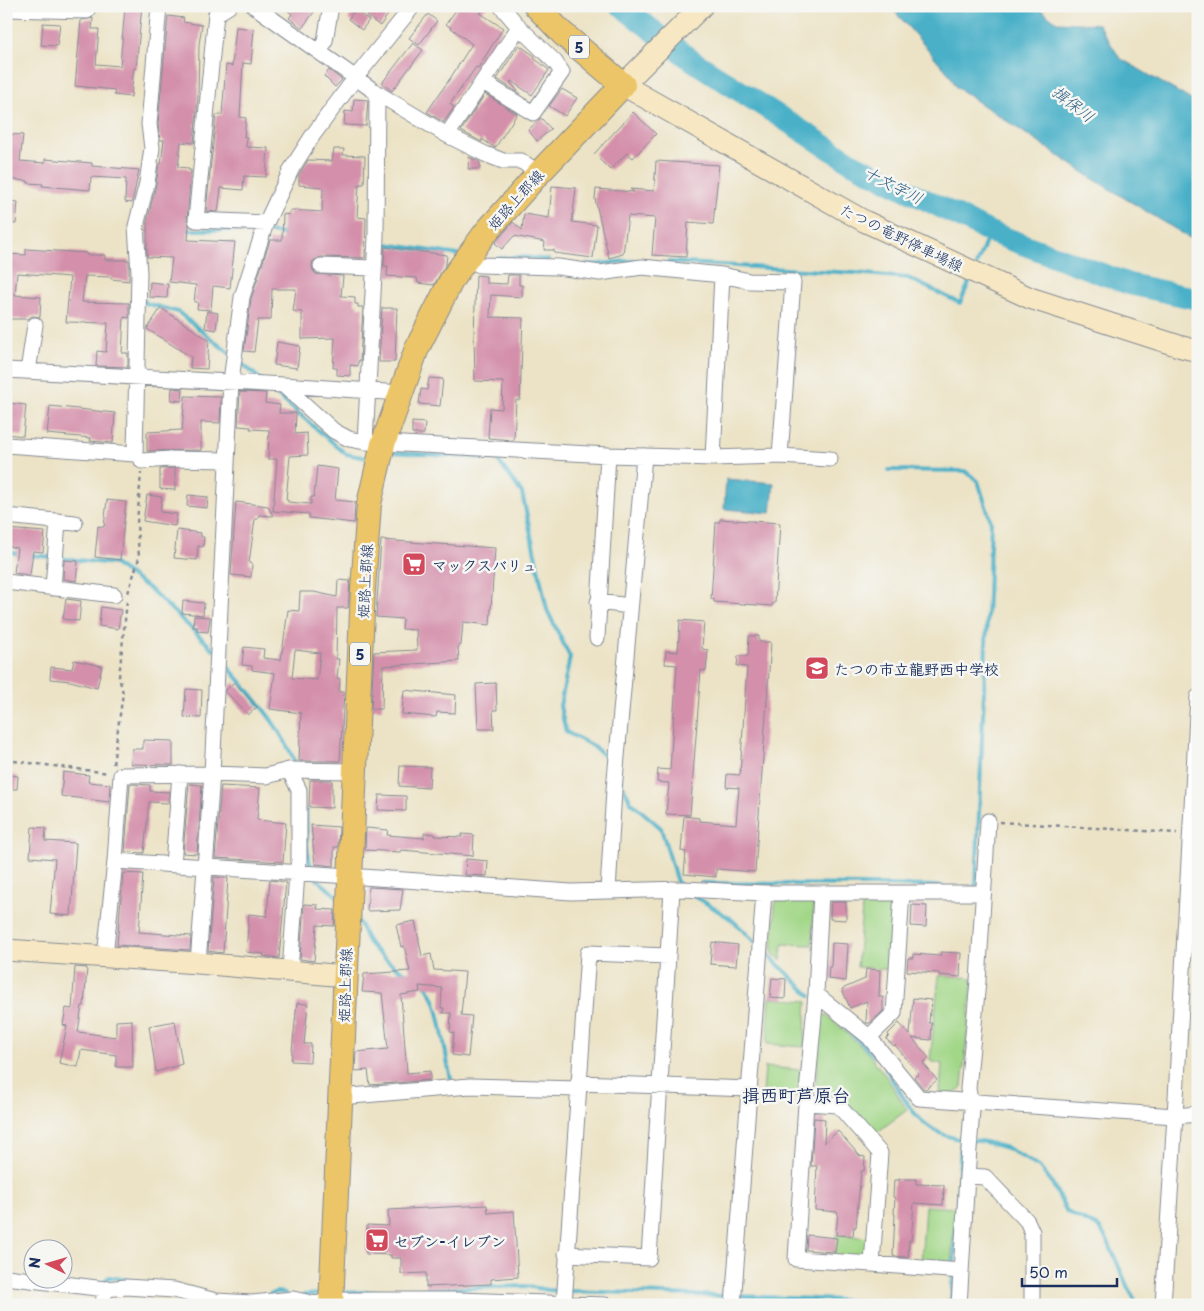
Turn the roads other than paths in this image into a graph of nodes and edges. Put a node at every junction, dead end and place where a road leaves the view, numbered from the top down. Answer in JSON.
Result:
{"nodes":[{"id":1,"x":159,"y":6,"type":"edge"},
{"id":2,"x":229,"y":6,"type":"edge"},
{"id":3,"x":254,"y":6,"type":"edge"},
{"id":4,"x":331,"y":6,"type":"edge"},
{"id":5,"x":413,"y":6,"type":"edge"},
{"id":6,"x":501,"y":6,"type":"edge"},
{"id":7,"x":536,"y":6,"type":"edge"},
{"id":8,"x":702,"y":6,"type":"edge"},
{"id":9,"x":6,"y":9,"type":"edge"},
{"id":10,"x":68,"y":9,"type":"edge"},
{"id":11,"x":87,"y":11,"type":"dead end"},
{"id":12,"x":519,"y":27,"type":"junction"},
{"id":13,"x":320,"y":52,"type":"junction"},
{"id":14,"x":356,"y":78,"type":"junction"},
{"id":15,"x":483,"y":82,"type":"junction"},
{"id":16,"x":623,"y":85,"type":"junction"},
{"id":17,"x":377,"y":93,"type":"junction"},
{"id":18,"x":447,"y":135,"type":"junction"},
{"id":19,"x":539,"y":173,"type":"junction"},
{"id":20,"x":266,"y":223,"type":"junction"},
{"id":21,"x":466,"y":259,"type":"junction"},
{"id":22,"x":321,"y":266,"type":"dead end"},
{"id":23,"x":373,"y":268,"type":"junction"},
{"id":24,"x":722,"y":275,"type":"junction"},
{"id":25,"x":36,"y":325,"type":"dead end"},
{"id":26,"x":1198,"y":351,"type":"edge"},
{"id":27,"x":6,"y":370,"type":"edge"},
{"id":28,"x":28,"y":371,"type":"junction"},
{"id":29,"x":137,"y":377,"type":"junction"},
{"id":30,"x":231,"y":381,"type":"junction"},
{"id":31,"x":283,"y":385,"type":"junction"},
{"id":32,"x":367,"y":390,"type":"junction"},
{"id":33,"x":401,"y":393,"type":"junction"},
{"id":34,"x":374,"y":443,"type":"junction"},
{"id":35,"x":6,"y":445,"type":"edge"},
{"id":36,"x":608,"y":455,"type":"junction"},
{"id":37,"x":644,"y":456,"type":"junction"},
{"id":38,"x":780,"y":456,"type":"junction"},
{"id":39,"x":713,"y":458,"type":"junction"},
{"id":40,"x":830,"y":459,"type":"dead end"},
{"id":41,"x":227,"y":460,"type":"junction"},
{"id":42,"x":142,"y":461,"type":"road end"},
{"id":43,"x":6,"y":516,"type":"edge"},
{"id":44,"x":58,"y":521,"type":"junction"},
{"id":45,"x":75,"y":523,"type":"dead end"},
{"id":46,"x":6,"y":582,"type":"edge"},
{"id":47,"x":53,"y":588,"type":"junction"},
{"id":48,"x":114,"y":595,"type":"dead end"},
{"id":49,"x":598,"y":602,"type":"junction"},
{"id":50,"x":630,"y":606,"type":"junction"},
{"id":51,"x":597,"y":638,"type":"dead end"},
{"id":52,"x":1198,"y":697,"type":"edge"},
{"id":53,"x":289,"y":770,"type":"junction"},
{"id":54,"x":354,"y":771,"type":"junction"},
{"id":55,"x":180,"y":774,"type":"junction"},
{"id":56,"x":212,"y":774,"type":"junction"},
{"id":57,"x":988,"y":822,"type":"road end"},
{"id":58,"x":115,"y":861,"type":"junction"},
{"id":59,"x":173,"y":865,"type":"junction"},
{"id":60,"x":205,"y":867,"type":"junction"},
{"id":61,"x":308,"y":873,"type":"junction"},
{"id":62,"x":349,"y":876,"type":"junction"},
{"id":63,"x":672,"y":889,"type":"junction"},
{"id":64,"x":608,"y":891,"type":"junction"},
{"id":65,"x":764,"y":892,"type":"junction"},
{"id":66,"x":821,"y":893,"type":"junction"},
{"id":67,"x":902,"y":893,"type":"junction"},
{"id":68,"x":984,"y":893,"type":"junction"},
{"id":69,"x":6,"y":950,"type":"edge"},
{"id":70,"x":668,"y":956,"type":"junction"},
{"id":71,"x":105,"y":957,"type":"junction"},
{"id":72,"x":198,"y":963,"type":"junction"},
{"id":73,"x":290,"y":972,"type":"junction"},
{"id":74,"x":345,"y":976,"type":"junction"},
{"id":75,"x":816,"y":994,"type":"junction"},
{"id":76,"x":869,"y":1037,"type":"junction"},
{"id":77,"x":660,"y":1085,"type":"junction"},
{"id":78,"x":578,"y":1086,"type":"junction"},
{"id":79,"x":750,"y":1089,"type":"junction"},
{"id":80,"x":340,"y":1097,"type":"junction"},
{"id":81,"x":970,"y":1101,"type":"junction"},
{"id":82,"x":806,"y":1103,"type":"junction"},
{"id":83,"x":1198,"y":1114,"type":"edge"},
{"id":84,"x":1175,"y":1116,"type":"junction"},
{"id":85,"x":966,"y":1176,"type":"junction"},
{"id":86,"x":566,"y":1254,"type":"junction"},
{"id":87,"x":872,"y":1264,"type":"junction"},
{"id":88,"x":961,"y":1271,"type":"junction"},
{"id":89,"x":6,"y":1277,"type":"edge"},
{"id":90,"x":105,"y":1289,"type":"junction"},
{"id":91,"x":331,"y":1302,"type":"edge"},
{"id":92,"x":564,"y":1304,"type":"edge"},
{"id":93,"x":102,"y":1305,"type":"edge"},
{"id":94,"x":605,"y":1305,"type":"edge"},
{"id":95,"x":733,"y":1305,"type":"edge"},
{"id":96,"x":959,"y":1305,"type":"edge"},
{"id":97,"x":1032,"y":1305,"type":"edge"},
{"id":98,"x":1163,"y":1305,"type":"edge"}],
"edges":[{"from":1,"to":29,"type":"street"},
{"from":2,"to":20,"type":"street"},
{"from":3,"to":13,"type":"street"},
{"from":4,"to":13,"type":"street"},
{"from":5,"to":14,"type":"street"},
{"from":6,"to":12,"type":"street"},
{"from":7,"to":16,"type":"main road","number":"5"},
{"from":8,"to":16,"type":"main road"},
{"from":9,"to":10,"type":"street"},
{"from":10,"to":11,"type":"street"},
{"from":12,"to":15,"type":"street"},
{"from":12,"to":15,"type":"street"},
{"from":13,"to":14,"type":"street"},
{"from":14,"to":17,"type":"street"},
{"from":14,"to":20,"type":"street"},
{"from":15,"to":18,"type":"street"},
{"from":16,"to":19,"type":"main road","name":"姫路上郡線","number":"5"},
{"from":16,"to":26,"type":"main road","name":"たつの竜野停車場線"},
{"from":17,"to":18,"type":"street"},
{"from":17,"to":23,"type":"street"},
{"from":18,"to":19,"type":"street"},
{"from":19,"to":21,"type":"main road","name":"姫路上郡線","number":"5"},
{"from":20,"to":30,"type":"street"},
{"from":21,"to":24,"type":"street"},
{"from":21,"to":33,"type":"main road","name":"姫路上郡線","number":"5"},
{"from":22,"to":23,"type":"street"},
{"from":23,"to":32,"type":"street"},
{"from":24,"to":38,"type":"street"},
{"from":24,"to":39,"type":"street"},
{"from":25,"to":28,"type":"street"},
{"from":27,"to":28,"type":"street"},
{"from":28,"to":29,"type":"street"},
{"from":29,"to":30,"type":"street"},
{"from":29,"to":35,"type":"street"},
{"from":30,"to":31,"type":"street"},
{"from":30,"to":41,"type":"street"},
{"from":31,"to":32,"type":"street"},
{"from":31,"to":34,"type":"street"},
{"from":32,"to":33,"type":"street"},
{"from":32,"to":34,"type":"street"},
{"from":33,"to":34,"type":"main road","name":"姫路上郡線","number":"5"},
{"from":34,"to":36,"type":"street"},
{"from":34,"to":54,"type":"main road","name":"姫路上郡線","number":"5"},
{"from":36,"to":37,"type":"street"},
{"from":36,"to":49,"type":"street"},
{"from":37,"to":39,"type":"street"},
{"from":37,"to":50,"type":"street"},
{"from":38,"to":39,"type":"street"},
{"from":38,"to":40,"type":"street"},
{"from":41,"to":42,"type":"street"},
{"from":41,"to":56,"type":"street"},
{"from":43,"to":44,"type":"street"},
{"from":44,"to":45,"type":"street"},
{"from":44,"to":47,"type":"street"},
{"from":46,"to":47,"type":"street"},
{"from":47,"to":48,"type":"street"},
{"from":49,"to":50,"type":"street"},
{"from":49,"to":51,"type":"street"},
{"from":50,"to":64,"type":"street"},
{"from":52,"to":84,"type":"street"},
{"from":53,"to":54,"type":"street"},
{"from":53,"to":56,"type":"street"},
{"from":53,"to":61,"type":"street"},
{"from":54,"to":62,"type":"main road","name":"姫路上郡線","number":"5"},
{"from":55,"to":56,"type":"street"},
{"from":55,"to":58,"type":"street"},
{"from":55,"to":59,"type":"street"},
{"from":56,"to":60,"type":"street"},
{"from":57,"to":68,"type":"street"},
{"from":58,"to":59,"type":"street"},
{"from":58,"to":71,"type":"street"},
{"from":59,"to":60,"type":"street"},
{"from":60,"to":61,"type":"street"},
{"from":60,"to":72,"type":"street"},
{"from":61,"to":62,"type":"street"},
{"from":61,"to":73,"type":"street"},
{"from":62,"to":64,"type":"street"},
{"from":62,"to":74,"type":"main road","name":"姫路上郡線","number":"5"},
{"from":63,"to":64,"type":"street"},
{"from":63,"to":65,"type":"street"},
{"from":63,"to":70,"type":"street"},
{"from":65,"to":66,"type":"street"},
{"from":65,"to":79,"type":"street"},
{"from":66,"to":67,"type":"street"},
{"from":66,"to":75,"type":"street"},
{"from":67,"to":68,"type":"street"},
{"from":67,"to":76,"type":"street"},
{"from":68,"to":81,"type":"street"},
{"from":69,"to":71,"type":"main road"},
{"from":70,"to":77,"type":"street"},
{"from":70,"to":78,"type":"street"},
{"from":71,"to":72,"type":"main road"},
{"from":72,"to":73,"type":"main road"},
{"from":73,"to":74,"type":"main road"},
{"from":74,"to":80,"type":"main road","name":"姫路上郡線","number":"5"},
{"from":75,"to":76,"type":"street"},
{"from":75,"to":82,"type":"street"},
{"from":76,"to":81,"type":"street"},
{"from":77,"to":78,"type":"street"},
{"from":77,"to":79,"type":"street"},
{"from":77,"to":86,"type":"street"},
{"from":78,"to":80,"type":"street"},
{"from":78,"to":86,"type":"street"},
{"from":79,"to":95,"type":"street"},
{"from":80,"to":91,"type":"main road","name":"姫路上郡線","number":"5"},
{"from":81,"to":84,"type":"street"},
{"from":81,"to":85,"type":"street"},
{"from":82,"to":87,"type":"street"},
{"from":82,"to":87,"type":"street"},
{"from":83,"to":84,"type":"street"},
{"from":84,"to":98,"type":"street"},
{"from":85,"to":88,"type":"street"},
{"from":85,"to":97,"type":"street"},
{"from":86,"to":92,"type":"street"},
{"from":87,"to":88,"type":"street"},
{"from":88,"to":96,"type":"street"},
{"from":89,"to":90,"type":"street"},
{"from":90,"to":91,"type":"street"},
{"from":90,"to":93,"type":"street"},
{"from":91,"to":92,"type":"street"},
{"from":92,"to":94,"type":"street"}]}
